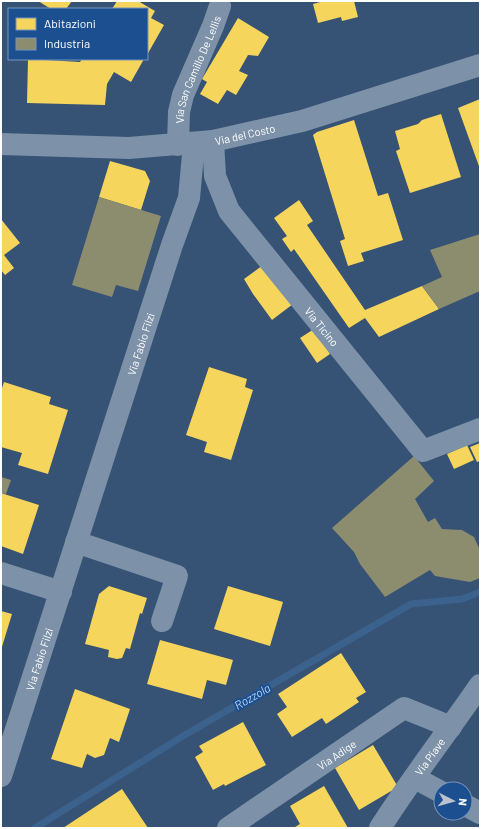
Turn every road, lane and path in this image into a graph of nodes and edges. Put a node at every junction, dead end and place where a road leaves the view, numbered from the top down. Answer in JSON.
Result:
{"nodes":[{"id":1,"x":222,"y":3,"type":"edge"},
{"id":2,"x":480,"y":65,"type":"edge"},
{"id":3,"x":195,"y":143,"type":"junction"},
{"id":4,"x":1,"y":144,"type":"edge"},
{"id":5,"x":480,"y":429,"type":"edge"},
{"id":6,"x":76,"y":542,"type":"junction"},
{"id":7,"x":1,"y":573,"type":"edge"},
{"id":8,"x":61,"y":592,"type":"junction"},
{"id":9,"x":162,"y":621,"type":"dead end"},
{"id":10,"x":480,"y":685,"type":"edge"},
{"id":11,"x":451,"y":727,"type":"junction"},
{"id":12,"x":1,"y":776,"type":"edge"},
{"id":13,"x":415,"y":778,"type":"junction"},
{"id":14,"x":433,"y":788,"type":"edge"},
{"id":15,"x":228,"y":828,"type":"edge"},
{"id":16,"x":380,"y":828,"type":"edge"}],
"edges":[{"from":1,"to":3,"type":"street","name":"Via San Camillo De Lellis"},
{"from":2,"to":3,"type":"street","name":"Via del Costo"},
{"from":3,"to":4,"type":"street","name":"Via del Costo"},
{"from":3,"to":5,"type":"street","name":"Via Ticino"},
{"from":3,"to":6,"type":"street","name":"Via Fabio Filzi"},
{"from":6,"to":8,"type":"street","name":"Via Fabio Filzi"},
{"from":6,"to":9,"type":"street"},
{"from":7,"to":8,"type":"street"},
{"from":8,"to":12,"type":"street","name":"Via Fabio Filzi"},
{"from":10,"to":11,"type":"street","name":"Via Piave"},
{"from":11,"to":13,"type":"street","name":"Via Piave"},
{"from":11,"to":15,"type":"street","name":"Via Adige"},
{"from":13,"to":14,"type":"street"},
{"from":13,"to":16,"type":"street","name":"Via Piave"}]}
